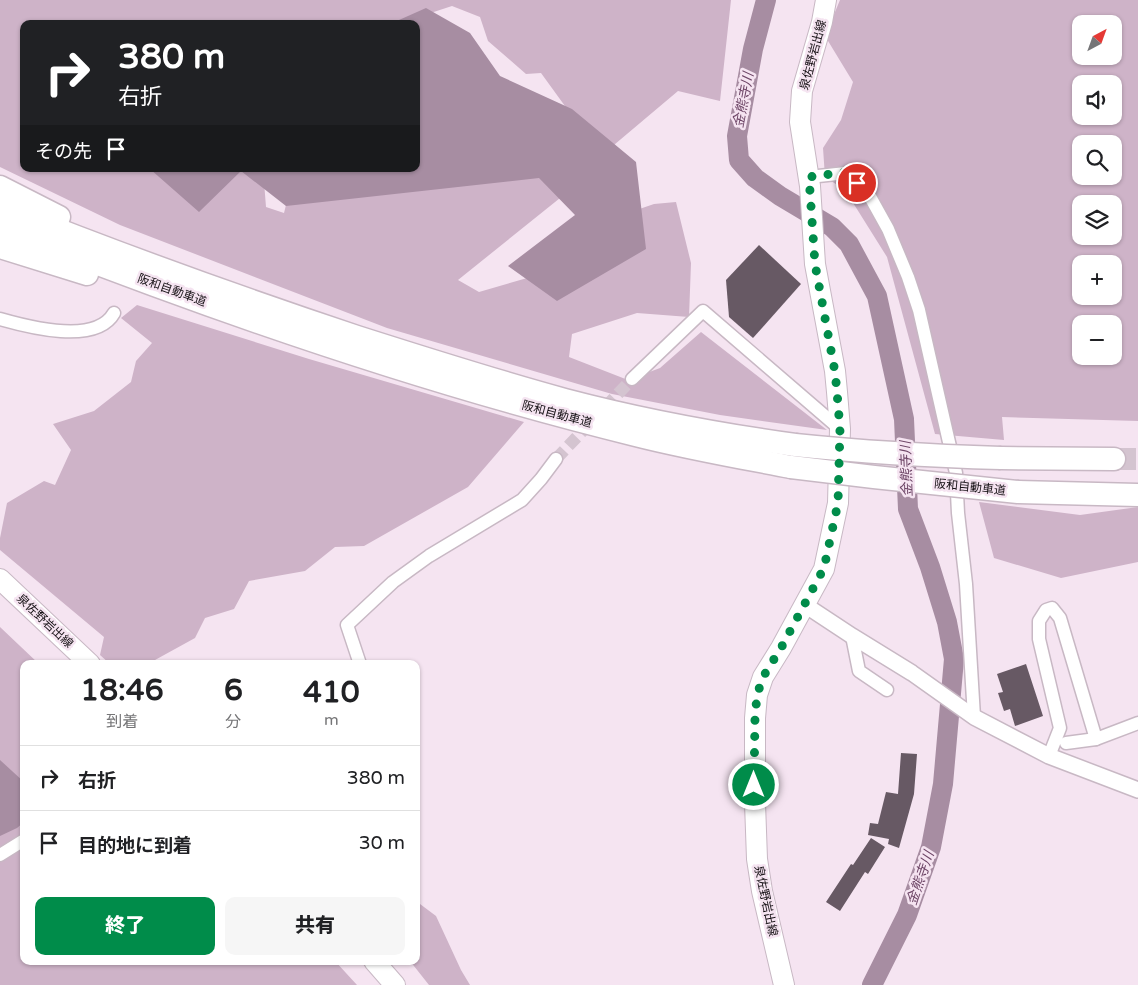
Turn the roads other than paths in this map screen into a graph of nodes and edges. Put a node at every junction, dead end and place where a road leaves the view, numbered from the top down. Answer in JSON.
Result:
{"nodes":[{"id":1,"x":826,"y":0,"type":"edge"},
{"id":2,"x":809,"y":181,"type":"junction"},
{"id":3,"x":0,"y":187,"type":"edge"},
{"id":4,"x":0,"y":207,"type":"edge"},
{"id":5,"x":0,"y":226,"type":"edge"},
{"id":6,"x":0,"y":247,"type":"edge"},
{"id":7,"x":114,"y":313,"type":"dead end"},
{"id":8,"x":0,"y":319,"type":"edge"},
{"id":9,"x":264,"y":323,"type":"junction"},
{"id":10,"x":327,"y":327,"type":"junction"},
{"id":11,"x":632,"y":379,"type":"tunnel mouth"},
{"id":12,"x":840,"y":429,"type":"junction"},
{"id":13,"x":1114,"y":458,"type":"tunnel mouth"},
{"id":14,"x":556,"y":459,"type":"tunnel mouth"},
{"id":15,"x":1138,"y":495,"type":"edge"},
{"id":16,"x":0,"y":578,"type":"edge"},
{"id":17,"x":0,"y":597,"type":"edge"},
{"id":18,"x":805,"y":604,"type":"junction"},
{"id":19,"x":852,"y":636,"type":"junction"},
{"id":20,"x":68,"y":660,"type":"edge"},
{"id":21,"x":86,"y":660,"type":"edge"},
{"id":22,"x":359,"y":660,"type":"edge"},
{"id":23,"x":886,"y":690,"type":"dead end"},
{"id":24,"x":971,"y":714,"type":"junction"},
{"id":25,"x":1138,"y":724,"type":"edge"},
{"id":26,"x":1096,"y":739,"type":"junction"},
{"id":27,"x":1066,"y":743,"type":"dead end"},
{"id":28,"x":1049,"y":756,"type":"junction"},
{"id":29,"x":1138,"y":790,"type":"edge"},
{"id":30,"x":20,"y":842,"type":"edge"},
{"id":31,"x":0,"y":855,"type":"edge"},
{"id":32,"x":378,"y":965,"type":"edge"},
{"id":33,"x":394,"y":965,"type":"edge"},
{"id":34,"x":395,"y":985,"type":"edge"},
{"id":35,"x":411,"y":985,"type":"edge"},
{"id":36,"x":784,"y":985,"type":"edge"}],
"edges":[{"from":1,"to":2,"type":"main road","name":"泉佐野岩出線"},
{"from":2,"to":12,"type":"main road","name":"泉佐野岩出線"},
{"from":2,"to":24,"type":"street"},
{"from":3,"to":10,"type":"highway"},
{"from":4,"to":10,"type":"highway","name":"阪和自動車道"},
{"from":5,"to":9,"type":"highway","name":"阪和自動車道"},
{"from":6,"to":9,"type":"highway"},
{"from":7,"to":8,"type":"street"},
{"from":9,"to":15,"type":"highway","name":"阪和自動車道","bridge":true},
{"from":10,"to":13,"type":"highway","name":"阪和自動車道","bridge":true},
{"from":11,"to":12,"type":"street"},
{"from":12,"to":18,"type":"main road","name":"泉佐野岩出線"},
{"from":14,"to":22,"type":"street"},
{"from":16,"to":21,"type":"main road","name":"泉佐野岩出線"},
{"from":17,"to":20,"type":"main road","name":"泉佐野岩出線"},
{"from":18,"to":19,"type":"street"},
{"from":18,"to":36,"type":"main road","name":"泉佐野岩出線"},
{"from":19,"to":23,"type":"street"},
{"from":19,"to":24,"type":"street"},
{"from":24,"to":28,"type":"street"},
{"from":25,"to":26,"type":"street"},
{"from":26,"to":27,"type":"street"},
{"from":26,"to":28,"type":"street"},
{"from":28,"to":29,"type":"street"},
{"from":30,"to":31,"type":"street"},
{"from":32,"to":34,"type":"main road"},
{"from":33,"to":35,"type":"main road"}]}
